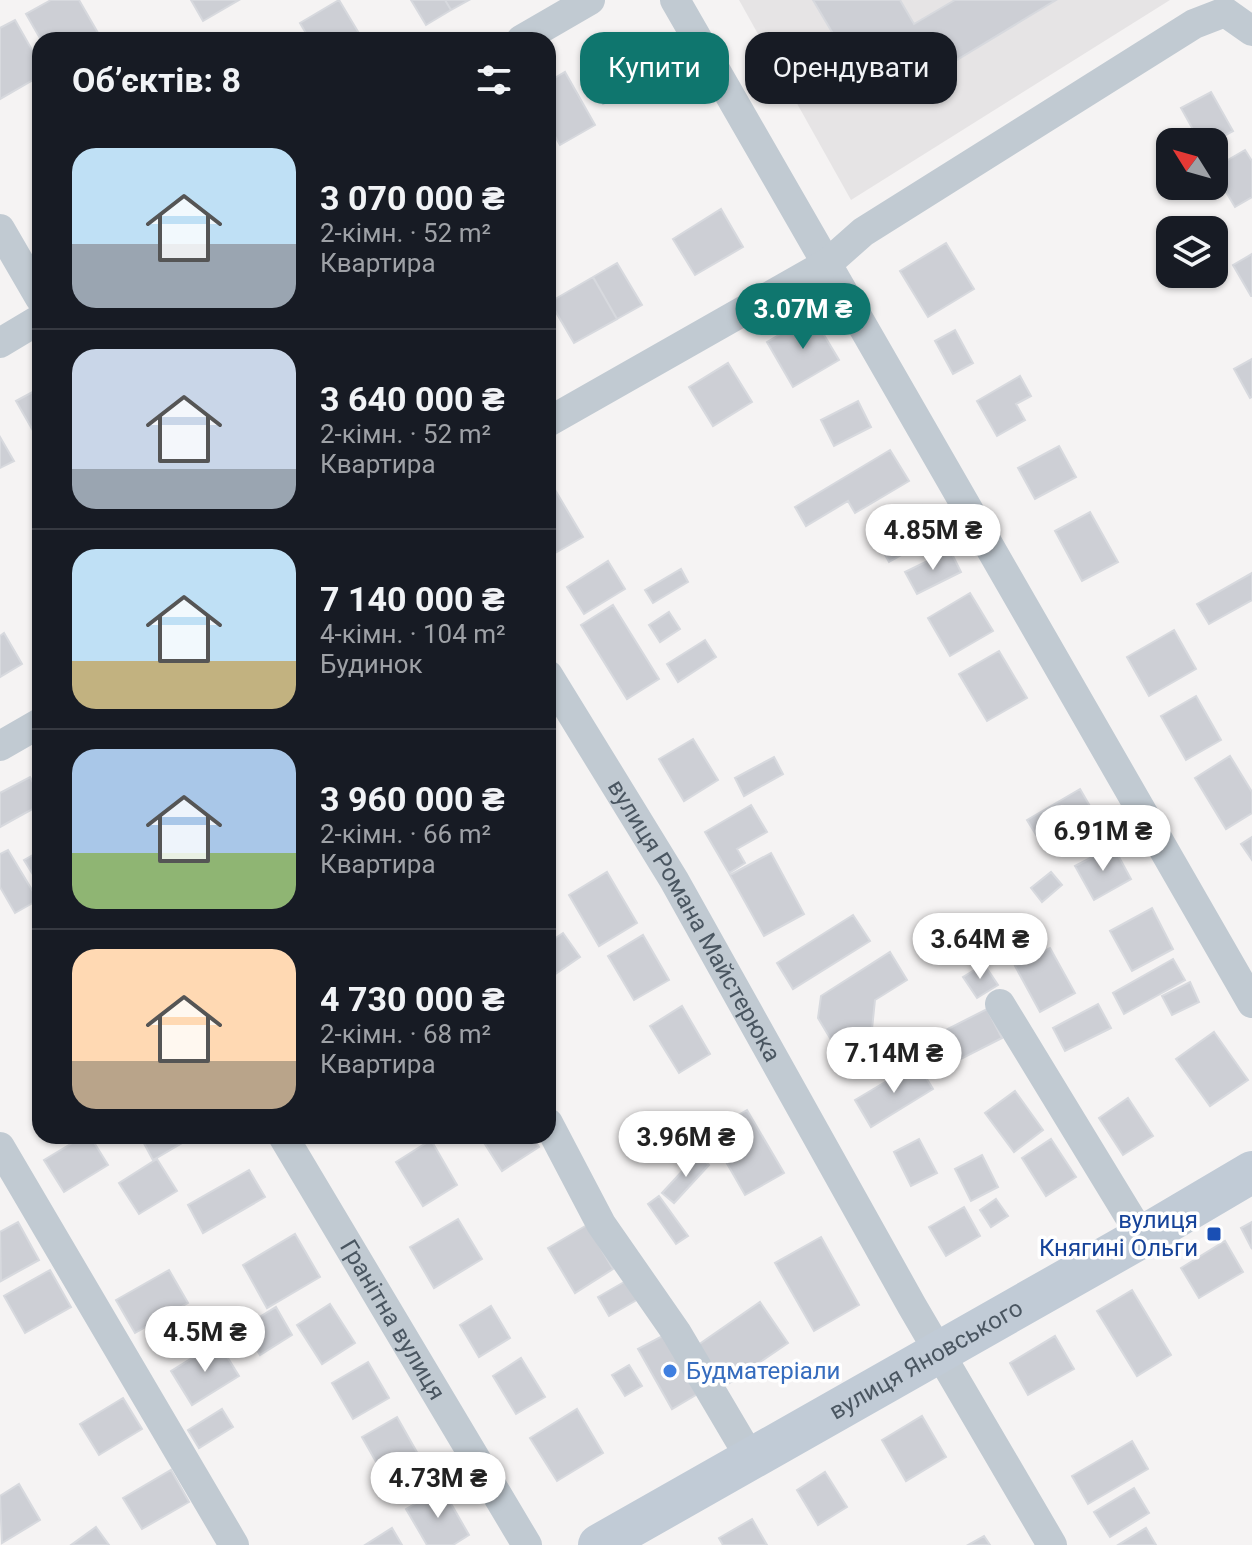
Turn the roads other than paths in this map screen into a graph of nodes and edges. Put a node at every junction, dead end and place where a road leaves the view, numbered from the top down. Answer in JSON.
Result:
{"nodes":[{"id":1,"x":590,"y":0,"type":"edge"},
{"id":2,"x":675,"y":0,"type":"edge"},
{"id":3,"x":1252,"y":31,"type":"edge"},
{"id":4,"x":535,"y":32,"type":"edge"},
{"id":5,"x":0,"y":229,"type":"edge"},
{"id":6,"x":828,"y":263,"type":"junction"},
{"id":7,"x":32,"y":284,"type":"edge"},
{"id":8,"x":32,"y":324,"type":"edge"},
{"id":9,"x":0,"y":343,"type":"edge"},
{"id":10,"x":556,"y":417,"type":"edge"},
{"id":11,"x":556,"y":688,"type":"edge"},
{"id":12,"x":32,"y":729,"type":"edge"},
{"id":13,"x":0,"y":746,"type":"edge"},
{"id":14,"x":1252,"y":1003,"type":"edge"},
{"id":15,"x":1000,"y":1004,"type":"dead end"},
{"id":16,"x":556,"y":1138,"type":"edge"},
{"id":17,"x":288,"y":1144,"type":"edge"},
{"id":18,"x":0,"y":1147,"type":"edge"},
{"id":19,"x":1252,"y":1172,"type":"edge"},
{"id":20,"x":1142,"y":1237,"type":"junction"},
{"id":21,"x":939,"y":1352,"type":"junction"},
{"id":22,"x":751,"y":1459,"type":"junction"},
{"id":23,"x":234,"y":1545,"type":"edge"},
{"id":24,"x":527,"y":1545,"type":"edge"},
{"id":25,"x":599,"y":1545,"type":"edge"},
{"id":26,"x":1052,"y":1545,"type":"edge"}],
"edges":[{"from":1,"to":4,"type":"street"},
{"from":2,"to":6,"type":"street"},
{"from":3,"to":6,"type":"street"},
{"from":5,"to":7,"type":"street"},
{"from":6,"to":10,"type":"street"},
{"from":6,"to":14,"type":"street"},
{"from":8,"to":9,"type":"street"},
{"from":11,"to":21,"type":"street","name":"вулиця Романа Майстерюка"},
{"from":12,"to":13,"type":"street"},
{"from":15,"to":20,"type":"street"},
{"from":16,"to":22,"type":"street"},
{"from":17,"to":24,"type":"street","name":"Гранітна вулиця"},
{"from":18,"to":23,"type":"street"},
{"from":19,"to":20,"type":"main road","name":"вулиця Яновського"},
{"from":20,"to":21,"type":"main road","name":"вулиця Яновського"},
{"from":21,"to":22,"type":"main road","name":"вулиця Яновського"},
{"from":21,"to":26,"type":"street","name":"вулиця Романа Майстерюка"},
{"from":22,"to":25,"type":"main road","name":"вулиця Яновського"}]}
